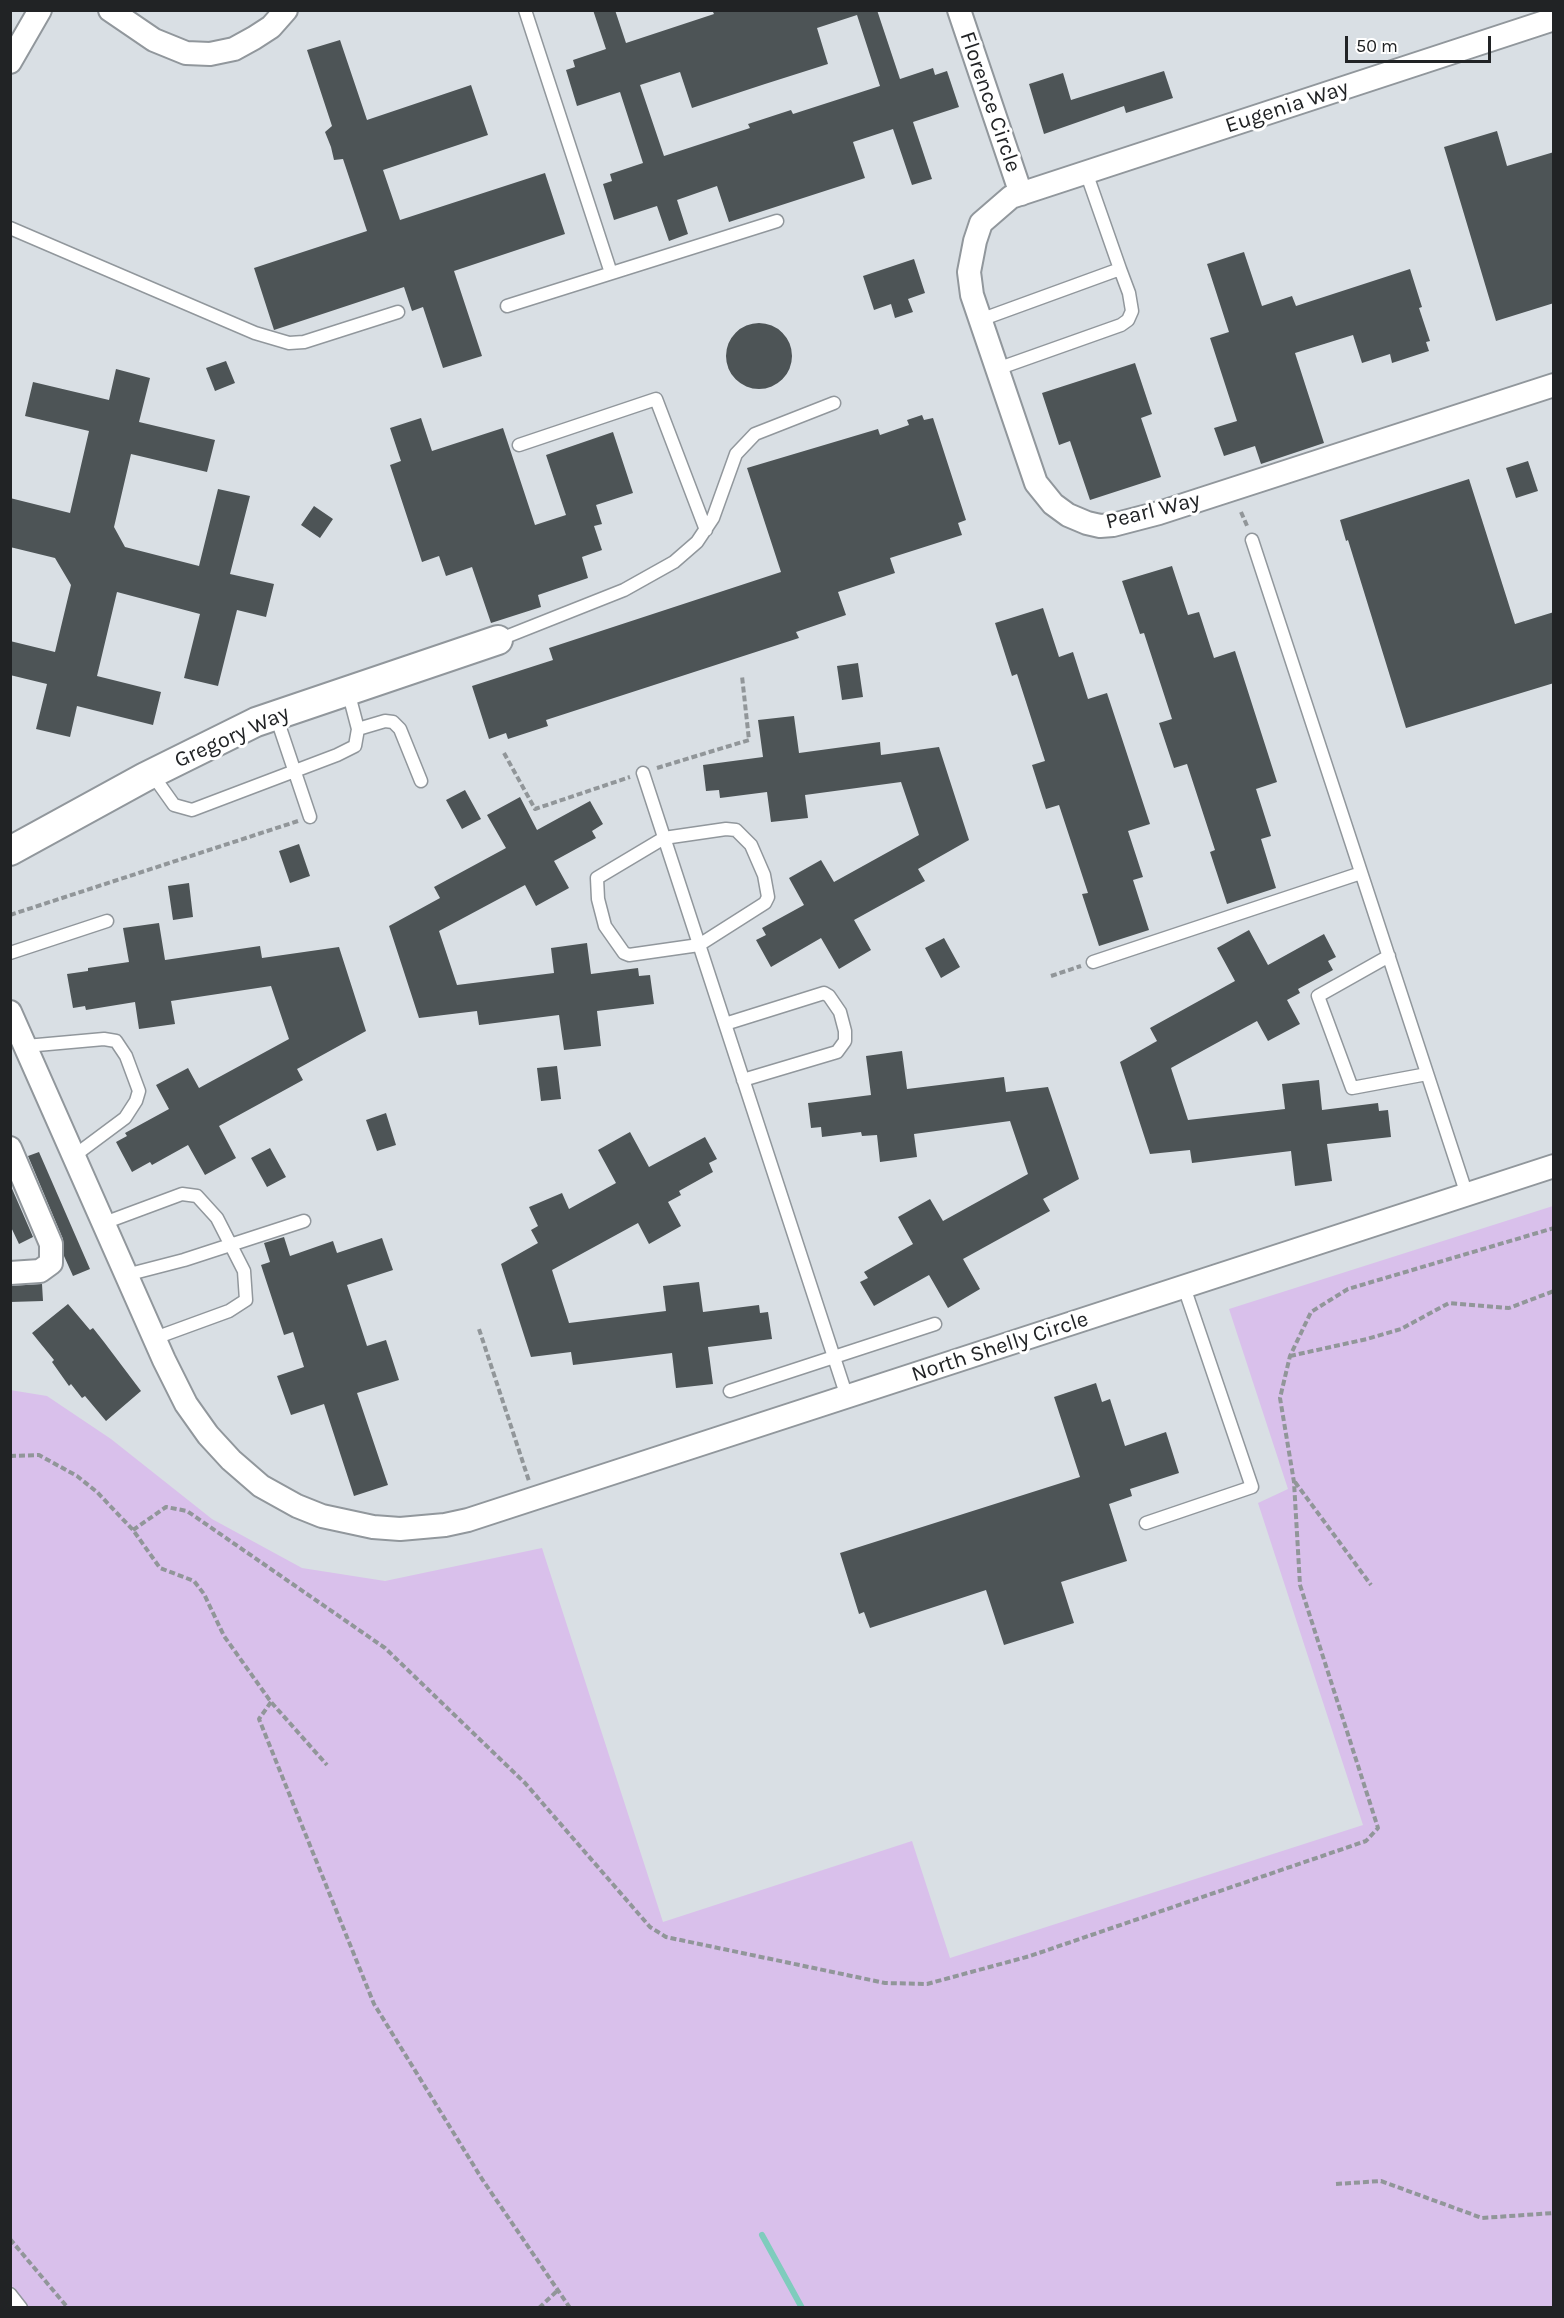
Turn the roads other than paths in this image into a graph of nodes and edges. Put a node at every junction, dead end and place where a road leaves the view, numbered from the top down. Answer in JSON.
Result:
{"nodes":[{"id":1,"x":110,"y":10,"type":"edge"},
{"id":2,"x":286,"y":10,"type":"edge"},
{"id":3,"x":525,"y":10,"type":"edge"},
{"id":4,"x":960,"y":10,"type":"edge"},
{"id":5,"x":36,"y":12,"type":"edge"},
{"id":6,"x":1554,"y":19,"type":"edge"},
{"id":7,"x":13,"y":53,"type":"edge"},
{"id":8,"x":1086,"y":172,"type":"junction"},
{"id":9,"x":1021,"y":194,"type":"junction"},
{"id":10,"x":777,"y":220,"type":"dead end"},
{"id":11,"x":10,"y":228,"type":"edge"},
{"id":12,"x":1120,"y":269,"type":"junction"},
{"id":13,"x":611,"y":273,"type":"junction"},
{"id":14,"x":507,"y":306,"type":"dead end"},
{"id":15,"x":398,"y":312,"type":"dead end"},
{"id":16,"x":981,"y":320,"type":"junction"},
{"id":17,"x":997,"y":369,"type":"junction"},
{"id":18,"x":1554,"y":385,"type":"edge"},
{"id":19,"x":834,"y":403,"type":"dead end"},
{"id":20,"x":519,"y":445,"type":"dead end"},
{"id":21,"x":706,"y":530,"type":"junction"},
{"id":22,"x":1252,"y":540,"type":"dead end"},
{"id":23,"x":498,"y":640,"type":"joint"},
{"id":24,"x":348,"y":691,"type":"junction"},
{"id":25,"x":276,"y":715,"type":"junction"},
{"id":26,"x":358,"y":729,"type":"junction"},
{"id":27,"x":295,"y":771,"type":"junction"},
{"id":28,"x":643,"y":773,"type":"dead end"},
{"id":29,"x":152,"y":774,"type":"junction"},
{"id":30,"x":421,"y":781,"type":"dead end"},
{"id":31,"x":310,"y":817,"type":"road end"},
{"id":32,"x":664,"y":838,"type":"junction"},
{"id":33,"x":10,"y":851,"type":"edge"},
{"id":34,"x":1361,"y":873,"type":"junction"},
{"id":35,"x":107,"y":921,"type":"dead end"},
{"id":36,"x":699,"y":945,"type":"junction"},
{"id":37,"x":10,"y":953,"type":"edge"},
{"id":38,"x":1389,"y":956,"type":"junction"},
{"id":39,"x":1093,"y":962,"type":"road end"},
{"id":40,"x":10,"y":1012,"type":"edge"},
{"id":41,"x":725,"y":1024,"type":"junction"},
{"id":42,"x":26,"y":1046,"type":"junction"},
{"id":43,"x":1427,"y":1074,"type":"junction"},
{"id":44,"x":743,"y":1080,"type":"junction"},
{"id":45,"x":10,"y":1148,"type":"edge"},
{"id":46,"x":74,"y":1156,"type":"junction"},
{"id":47,"x":1554,"y":1166,"type":"edge"},
{"id":48,"x":1467,"y":1195,"type":"junction"},
{"id":49,"x":304,"y":1221,"type":"dead end"},
{"id":50,"x":104,"y":1223,"type":"junction"},
{"id":51,"x":231,"y":1246,"type":"junction"},
{"id":52,"x":10,"y":1273,"type":"edge"},
{"id":53,"x":126,"y":1275,"type":"junction"},
{"id":54,"x":1184,"y":1287,"type":"junction"},
{"id":55,"x":935,"y":1324,"type":"dead end"},
{"id":56,"x":155,"y":1338,"type":"junction"},
{"id":57,"x":834,"y":1357,"type":"junction"},
{"id":58,"x":730,"y":1391,"type":"dead end"},
{"id":59,"x":847,"y":1397,"type":"junction"},
{"id":60,"x":1146,"y":1522,"type":"dead end"},
{"id":61,"x":10,"y":2294,"type":"edge"},
{"id":62,"x":21,"y":2307,"type":"edge"}],
"edges":[{"from":1,"to":2,"type":"street"},
{"from":3,"to":13,"type":"lane"},
{"from":4,"to":9,"type":"street","name":"Florence Circle"},
{"from":5,"to":7,"type":"street"},
{"from":6,"to":8,"type":"street","name":"Eugenia Way"},
{"from":8,"to":9,"type":"street","name":"Eugenia Way"},
{"from":8,"to":12,"type":"lane"},
{"from":9,"to":16,"type":"street","name":"Pearl Way"},
{"from":10,"to":13,"type":"lane"},
{"from":11,"to":15,"type":"lane"},
{"from":12,"to":16,"type":"lane"},
{"from":12,"to":17,"type":"lane"},
{"from":13,"to":14,"type":"lane"},
{"from":16,"to":17,"type":"street","name":"Pearl Way"},
{"from":17,"to":18,"type":"street","name":"Pearl Way"},
{"from":19,"to":21,"type":"lane"},
{"from":20,"to":21,"type":"lane"},
{"from":21,"to":23,"type":"lane"},
{"from":22,"to":34,"type":"lane"},
{"from":23,"to":24,"type":"street","name":"Gregory Way"},
{"from":24,"to":25,"type":"street","name":"Gregory Way"},
{"from":24,"to":26,"type":"lane"},
{"from":25,"to":27,"type":"lane"},
{"from":25,"to":29,"type":"street","name":"Gregory Way"},
{"from":26,"to":27,"type":"lane"},
{"from":26,"to":30,"type":"lane"},
{"from":27,"to":29,"type":"lane"},
{"from":27,"to":31,"type":"lane"},
{"from":28,"to":32,"type":"lane"},
{"from":29,"to":33,"type":"street","name":"Gregory Way"},
{"from":32,"to":36,"type":"lane"},
{"from":32,"to":36,"type":"lane"},
{"from":32,"to":36,"type":"lane"},
{"from":34,"to":38,"type":"lane"},
{"from":34,"to":39,"type":"lane"},
{"from":35,"to":37,"type":"lane"},
{"from":36,"to":41,"type":"lane"},
{"from":38,"to":43,"type":"lane"},
{"from":38,"to":43,"type":"lane"},
{"from":40,"to":42,"type":"street","name":"North Shelly Circle"},
{"from":41,"to":44,"type":"lane"},
{"from":41,"to":44,"type":"lane"},
{"from":42,"to":46,"type":"street","name":"North Shelly Circle"},
{"from":42,"to":46,"type":"lane"},
{"from":43,"to":48,"type":"lane"},
{"from":44,"to":57,"type":"lane"},
{"from":45,"to":52,"type":"street"},
{"from":46,"to":50,"type":"street","name":"North Shelly Circle"},
{"from":47,"to":48,"type":"street","name":"North Shelly Circle"},
{"from":48,"to":54,"type":"street","name":"North Shelly Circle"},
{"from":49,"to":51,"type":"lane"},
{"from":50,"to":51,"type":"lane"},
{"from":50,"to":53,"type":"street","name":"North Shelly Circle"},
{"from":51,"to":53,"type":"lane"},
{"from":51,"to":56,"type":"lane"},
{"from":53,"to":56,"type":"street","name":"North Shelly Circle"},
{"from":54,"to":59,"type":"street","name":"North Shelly Circle"},
{"from":54,"to":60,"type":"lane"},
{"from":55,"to":57,"type":"lane"},
{"from":56,"to":59,"type":"street","name":"North Shelly Circle"},
{"from":57,"to":58,"type":"lane"},
{"from":57,"to":59,"type":"lane"},
{"from":61,"to":62,"type":"lane"}]}
